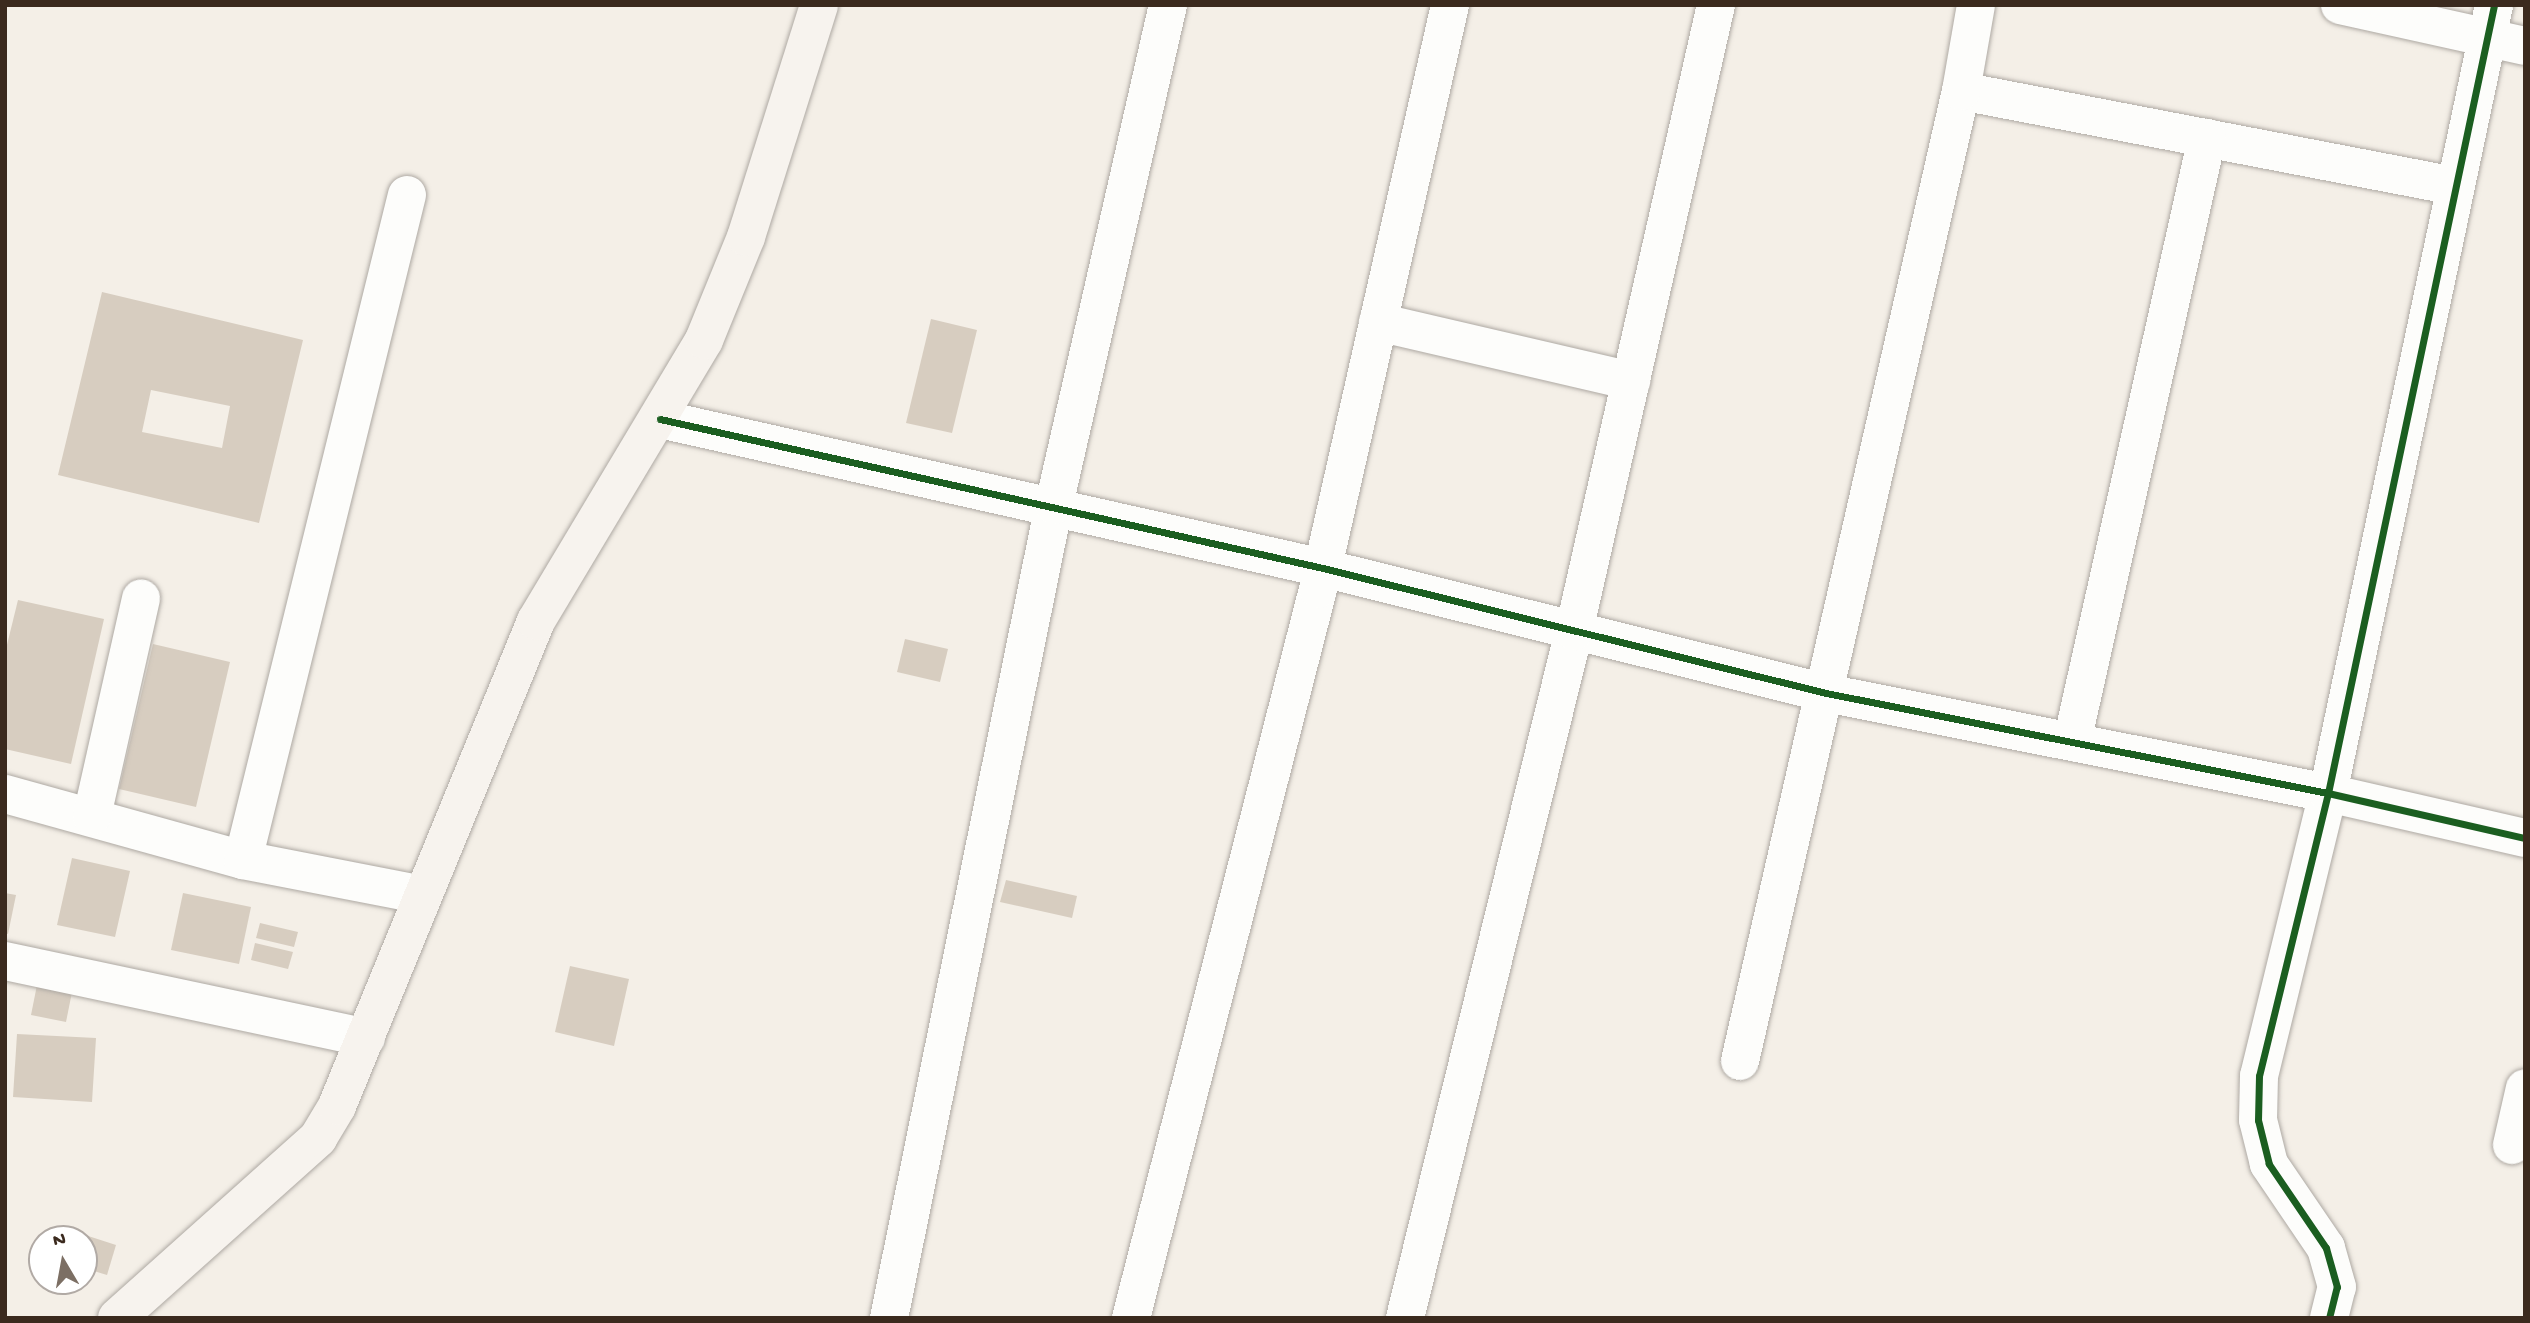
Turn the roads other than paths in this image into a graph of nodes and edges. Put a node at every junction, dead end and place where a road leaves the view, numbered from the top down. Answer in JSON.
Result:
{"nodes":[{"id":1,"x":818,"y":5,"type":"edge"},
{"id":2,"x":1168,"y":5,"type":"edge"},
{"id":3,"x":1450,"y":5,"type":"edge"},
{"id":4,"x":1716,"y":5,"type":"edge"},
{"id":5,"x":1976,"y":5,"type":"edge"},
{"id":6,"x":2340,"y":5,"type":"edge"},
{"id":7,"x":2490,"y":22,"type":"edge"},
{"id":8,"x":2525,"y":46,"type":"edge"},
{"id":9,"x":1961,"y":91,"type":"junction"},
{"id":10,"x":2207,"y":138,"type":"junction"},
{"id":11,"x":2455,"y":186,"type":"junction"},
{"id":12,"x":407,"y":195,"type":"dead end"},
{"id":13,"x":1378,"y":322,"type":"junction"},
{"id":14,"x":1631,"y":381,"type":"junction"},
{"id":15,"x":660,"y":419,"type":"junction"},
{"id":16,"x":1054,"y":505,"type":"junction"},
{"id":17,"x":1323,"y":568,"type":"junction"},
{"id":18,"x":141,"y":598,"type":"dead end"},
{"id":19,"x":1574,"y":631,"type":"junction"},
{"id":20,"x":1826,"y":693,"type":"junction"},
{"id":21,"x":2072,"y":742,"type":"junction"},
{"id":22,"x":2328,"y":793,"type":"junction"},
{"id":23,"x":5,"y":794,"type":"edge"},
{"id":24,"x":92,"y":816,"type":"junction"},
{"id":25,"x":2525,"y":838,"type":"edge"},
{"id":26,"x":243,"y":860,"type":"junction"},
{"id":27,"x":423,"y":895,"type":"junction"},
{"id":28,"x":5,"y":961,"type":"edge"},
{"id":29,"x":366,"y":1038,"type":"junction"},
{"id":30,"x":1740,"y":1060,"type":"dead end"},
{"id":31,"x":2525,"y":1088,"type":"edge"},
{"id":32,"x":2512,"y":1145,"type":"dead end"},
{"id":33,"x":117,"y":1318,"type":"edge"},
{"id":34,"x":889,"y":1318,"type":"edge"},
{"id":35,"x":1131,"y":1318,"type":"edge"},
{"id":36,"x":1405,"y":1318,"type":"edge"},
{"id":37,"x":2329,"y":1318,"type":"edge"}],
"edges":[{"from":1,"to":15,"type":"main road"},
{"from":2,"to":16,"type":"street"},
{"from":3,"to":13,"type":"street"},
{"from":4,"to":14,"type":"street"},
{"from":5,"to":9,"type":"street"},
{"from":6,"to":7,"type":"street"},
{"from":7,"to":8,"type":"street"},
{"from":7,"to":11,"type":"street"},
{"from":9,"to":10,"type":"street"},
{"from":9,"to":20,"type":"street"},
{"from":10,"to":11,"type":"street"},
{"from":10,"to":21,"type":"street"},
{"from":11,"to":22,"type":"street"},
{"from":12,"to":26,"type":"street"},
{"from":13,"to":14,"type":"street"},
{"from":13,"to":17,"type":"street"},
{"from":14,"to":19,"type":"street"},
{"from":15,"to":16,"type":"street"},
{"from":15,"to":27,"type":"main road"},
{"from":16,"to":17,"type":"street"},
{"from":16,"to":34,"type":"street"},
{"from":17,"to":19,"type":"street"},
{"from":17,"to":35,"type":"street"},
{"from":18,"to":24,"type":"street"},
{"from":19,"to":20,"type":"street"},
{"from":19,"to":36,"type":"street"},
{"from":20,"to":21,"type":"street"},
{"from":20,"to":30,"type":"street"},
{"from":21,"to":22,"type":"street"},
{"from":22,"to":25,"type":"street"},
{"from":22,"to":37,"type":"street"},
{"from":23,"to":24,"type":"street"},
{"from":24,"to":26,"type":"street"},
{"from":26,"to":27,"type":"street"},
{"from":27,"to":29,"type":"main road"},
{"from":28,"to":29,"type":"street"},
{"from":29,"to":33,"type":"main road"},
{"from":31,"to":32,"type":"street"}]}
